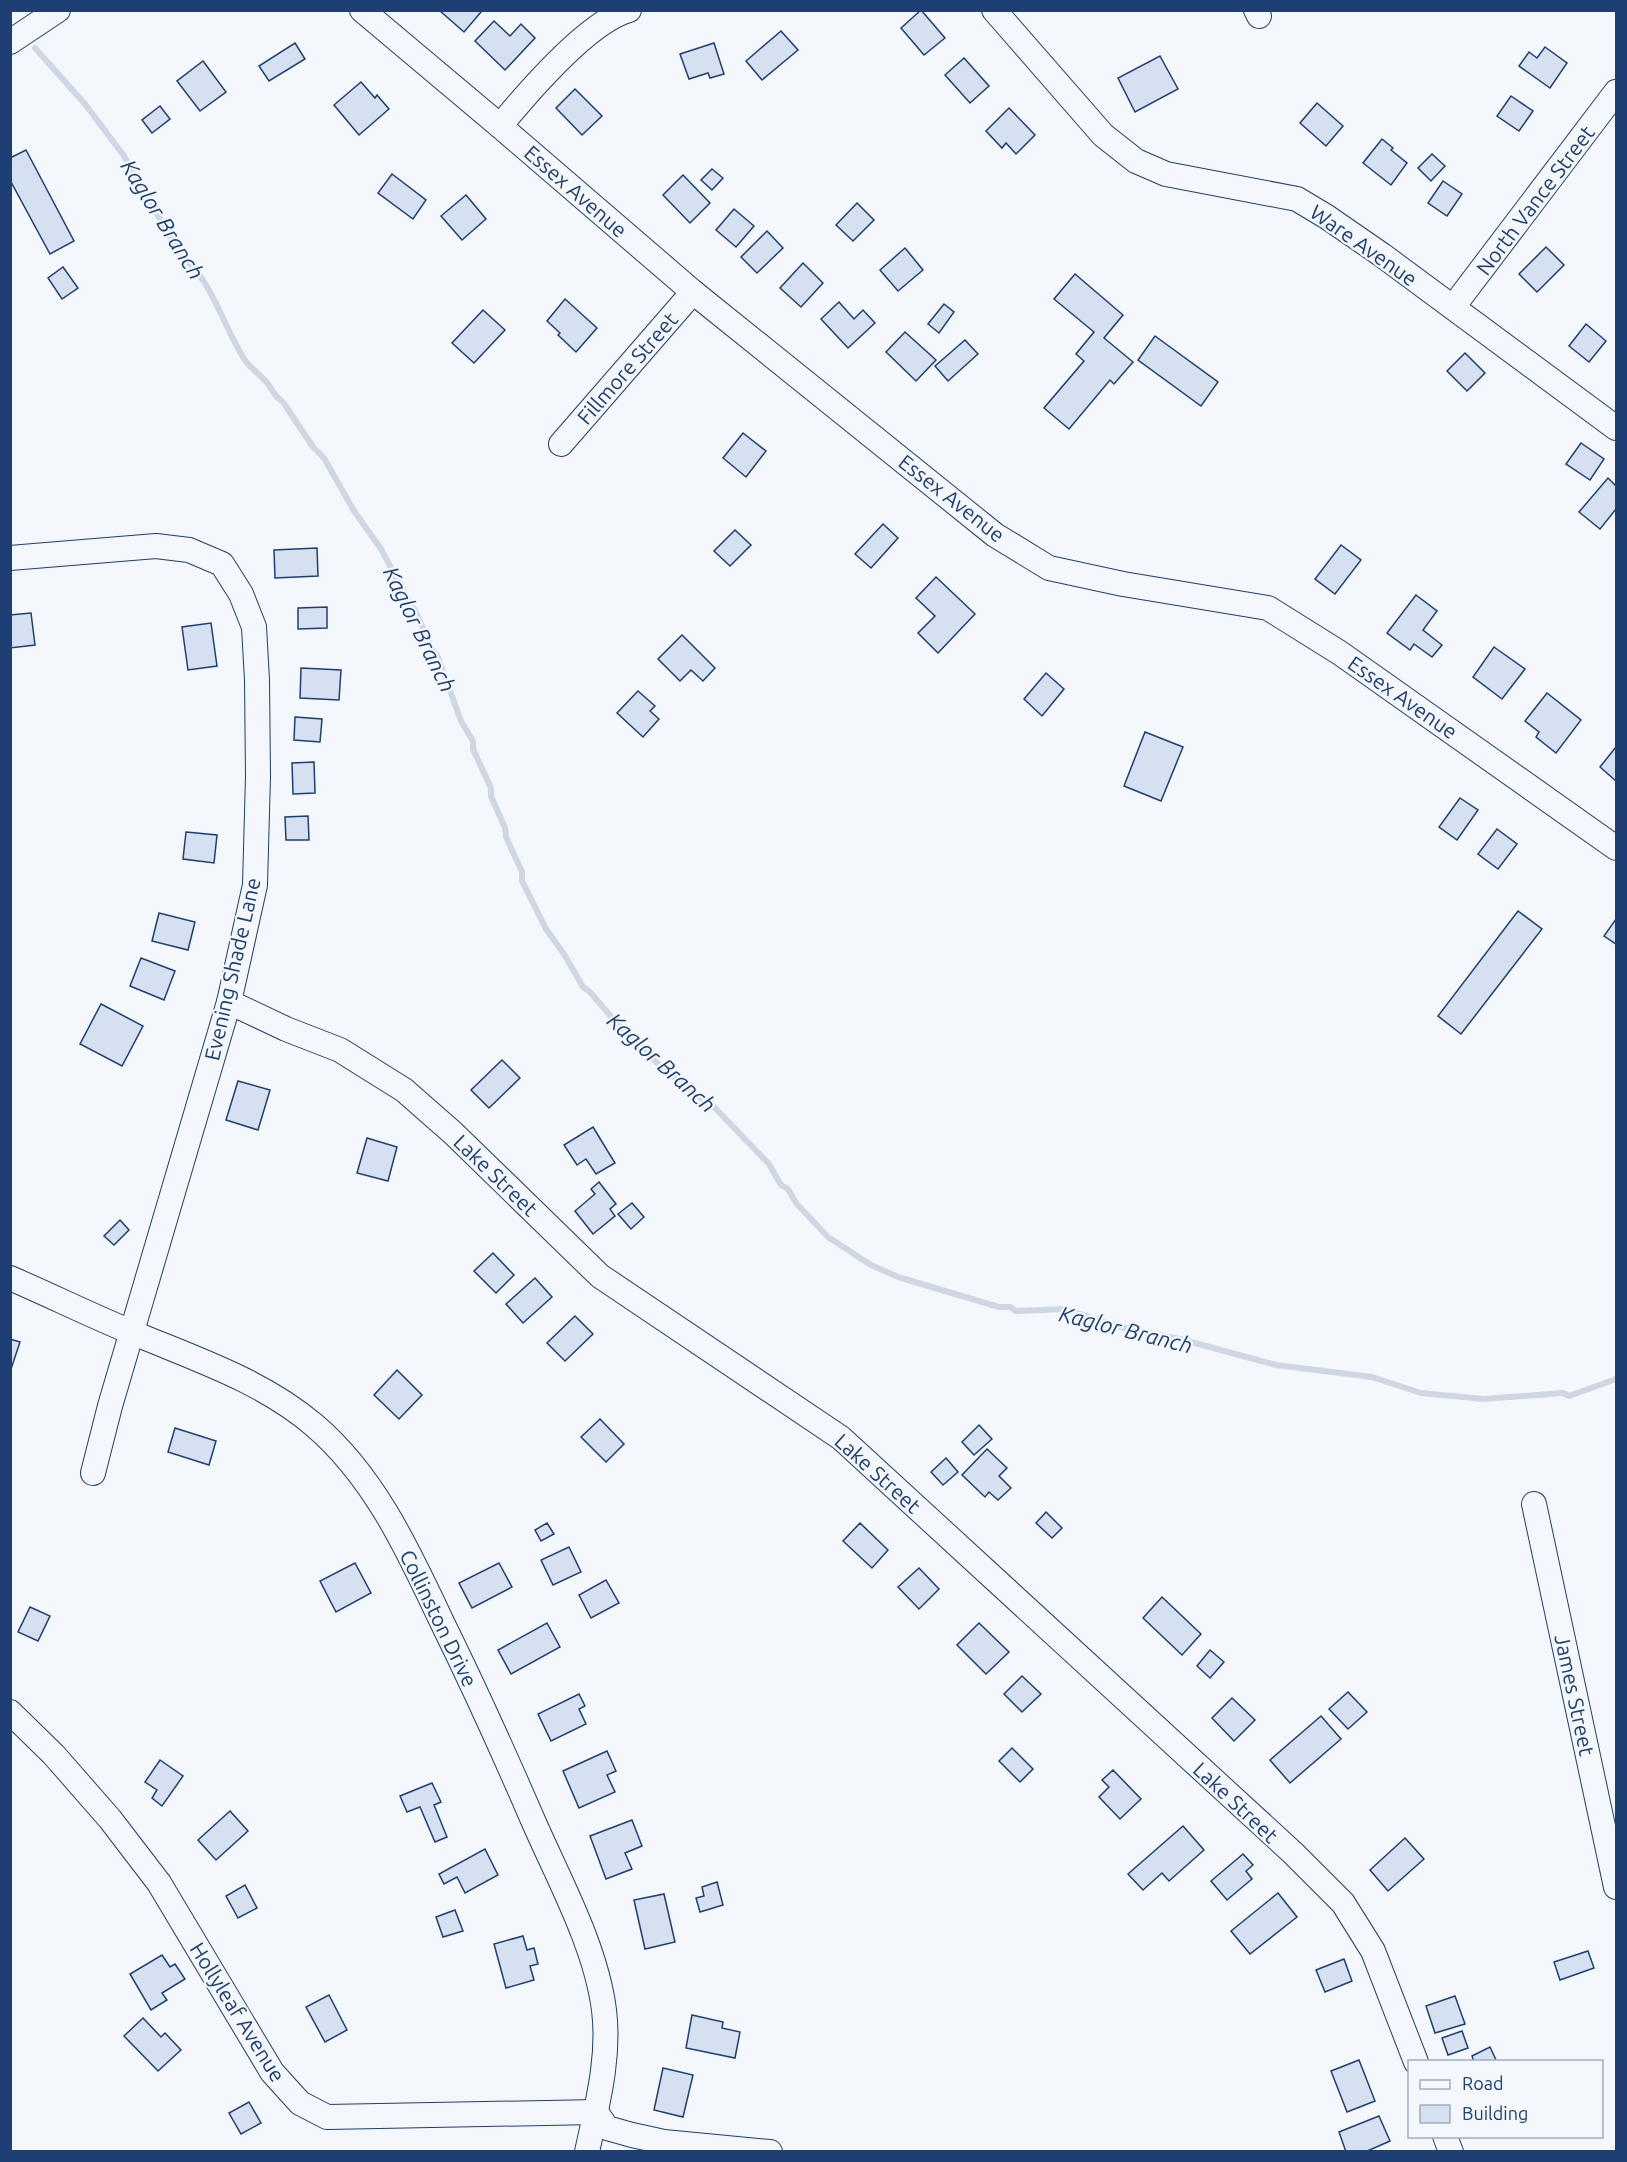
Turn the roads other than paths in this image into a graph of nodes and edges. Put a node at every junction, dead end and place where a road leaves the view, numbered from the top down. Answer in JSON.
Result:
{"nodes":[{"id":1,"x":58,"y":10,"type":"edge"},
{"id":2,"x":362,"y":10,"type":"edge"},
{"id":3,"x":629,"y":10,"type":"edge"},
{"id":4,"x":994,"y":10,"type":"edge"},
{"id":5,"x":10,"y":42,"type":"edge"},
{"id":6,"x":1617,"y":92,"type":"edge"},
{"id":7,"x":500,"y":126,"type":"junction"},
{"id":8,"x":693,"y":292,"type":"junction"},
{"id":9,"x":1454,"y":307,"type":"junction"},
{"id":10,"x":1617,"y":428,"type":"edge"},
{"id":11,"x":561,"y":444,"type":"dead end"},
{"id":12,"x":10,"y":558,"type":"edge"},
{"id":13,"x":1617,"y":848,"type":"edge"},
{"id":14,"x":229,"y":1002,"type":"junction"},
{"id":15,"x":10,"y":1278,"type":"edge"},
{"id":16,"x":131,"y":1332,"type":"junction"},
{"id":17,"x":93,"y":1473,"type":"dead end"},
{"id":18,"x":1534,"y":1504,"type":"dead end"},
{"id":19,"x":10,"y":1712,"type":"edge"},
{"id":20,"x":1617,"y":1887,"type":"edge"},
{"id":21,"x":1416,"y":2060,"type":"edge"},
{"id":22,"x":596,"y":2112,"type":"junction"},
{"id":23,"x":587,"y":2151,"type":"edge"},
{"id":24,"x":770,"y":2151,"type":"edge"}],
"edges":[{"from":1,"to":5,"type":"street"},
{"from":2,"to":7,"type":"street","name":"Essex Avenue"},
{"from":3,"to":7,"type":"street"},
{"from":4,"to":9,"type":"street","name":"Ware Avenue"},
{"from":6,"to":9,"type":"street","name":"North Vance Street"},
{"from":7,"to":8,"type":"street","name":"Essex Avenue"},
{"from":8,"to":11,"type":"street","name":"Fillmore Street"},
{"from":8,"to":13,"type":"street","name":"Essex Avenue"},
{"from":9,"to":10,"type":"street","name":"Ware Avenue"},
{"from":12,"to":14,"type":"street","name":"Evening Shade Lane"},
{"from":14,"to":16,"type":"street","name":"Evening Shade Lane"},
{"from":14,"to":21,"type":"street","name":"Lake Street"},
{"from":15,"to":16,"type":"street","name":"Collinston Drive"},
{"from":16,"to":17,"type":"street","name":"Evening Shade Lane"},
{"from":16,"to":22,"type":"street","name":"Collinston Drive"},
{"from":18,"to":20,"type":"street","name":"James Street"},
{"from":19,"to":22,"type":"street","name":"Hollyleaf Avenue"},
{"from":22,"to":23,"type":"street","name":"Collinston Drive"},
{"from":22,"to":24,"type":"street"}]}
